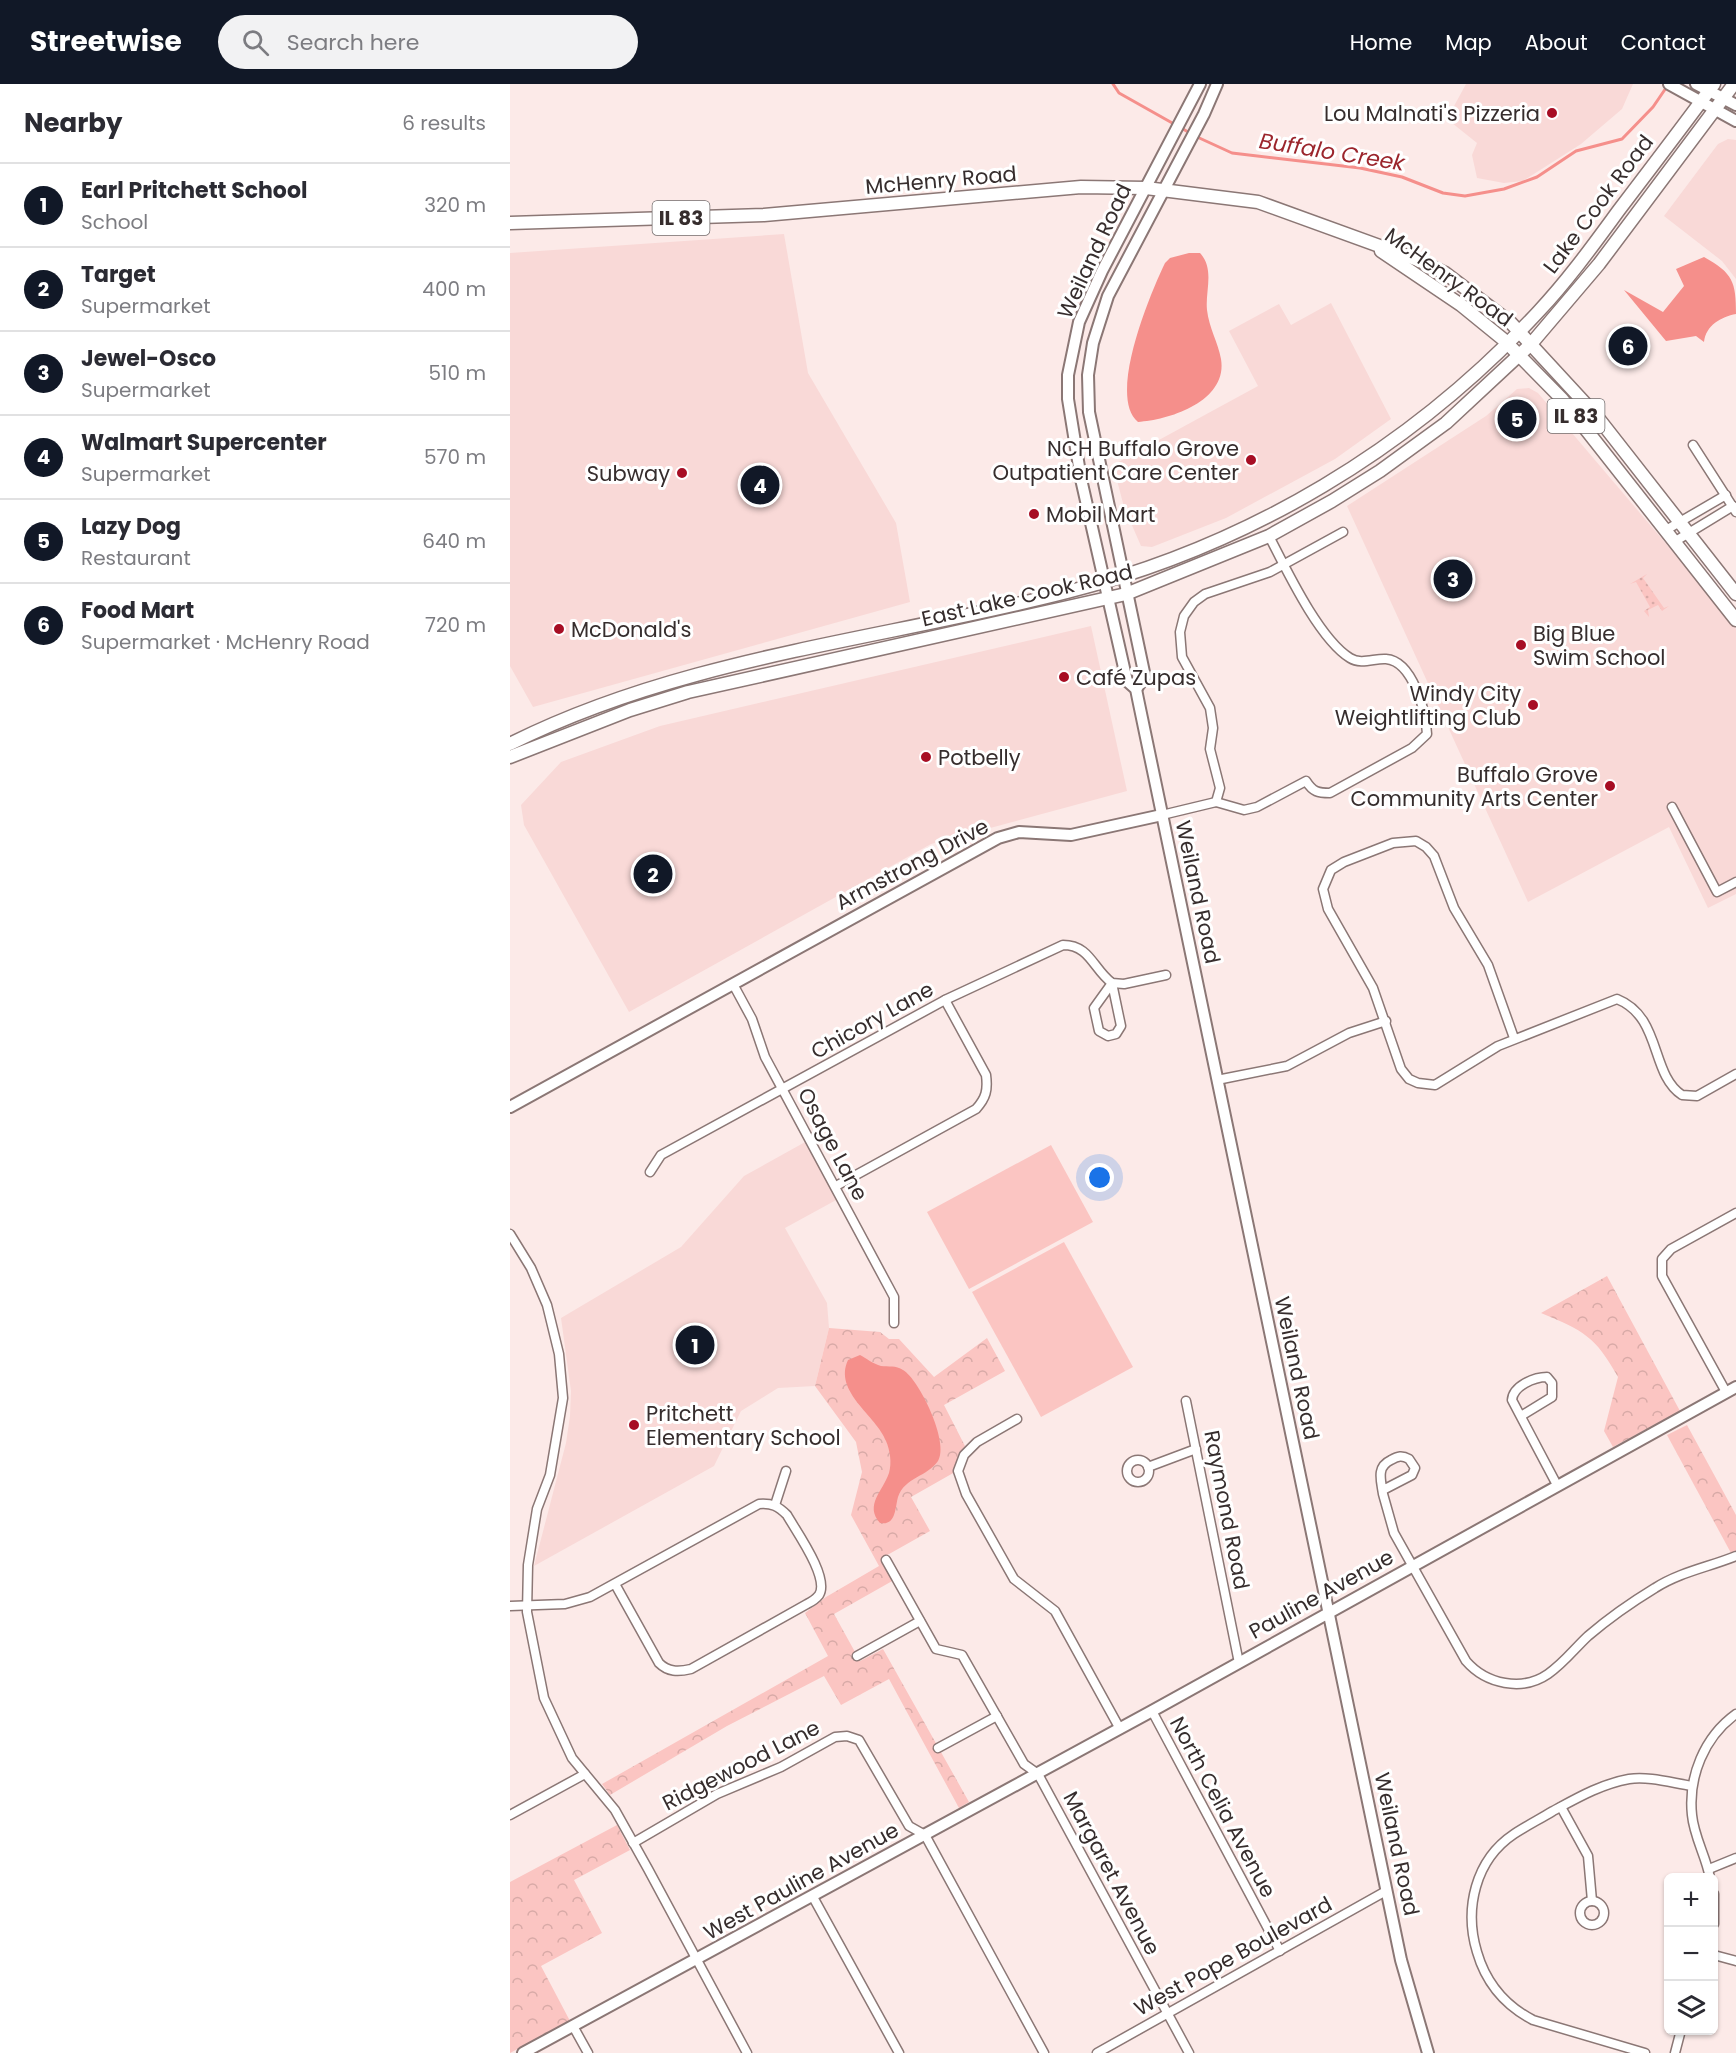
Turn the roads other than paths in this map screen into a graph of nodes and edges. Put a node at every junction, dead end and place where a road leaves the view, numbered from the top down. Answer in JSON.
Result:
{"nodes":[{"id":1,"x":1200,"y":84,"type":"edge"},
{"id":2,"x":1217,"y":84,"type":"edge"},
{"id":3,"x":1696,"y":84,"type":"edge"},
{"id":4,"x":1734,"y":84,"type":"edge"},
{"id":5,"x":1672,"y":86,"type":"edge"},
{"id":6,"x":1708,"y":92,"type":"edge"},
{"id":7,"x":1723,"y":98,"type":"junction"},
{"id":8,"x":1736,"y":105,"type":"edge"},
{"id":9,"x":1714,"y":109,"type":"junction"},
{"id":10,"x":1736,"y":121,"type":"edge"},
{"id":11,"x":1146,"y":188,"type":"junction"},
{"id":12,"x":1165,"y":190,"type":"junction"},
{"id":13,"x":510,"y":223,"type":"edge"},
{"id":14,"x":1367,"y":242,"type":"junction"},
{"id":15,"x":1519,"y":332,"type":"junction"},
{"id":16,"x":1508,"y":344,"type":"junction"},
{"id":17,"x":1531,"y":344,"type":"junction"},
{"id":18,"x":1519,"y":356,"type":"junction"},
{"id":19,"x":1693,"y":445,"type":"dead end"},
{"id":20,"x":1726,"y":495,"type":"junction"},
{"id":21,"x":1734,"y":509,"type":"edge"},
{"id":22,"x":1680,"y":521,"type":"junction"},
{"id":23,"x":1666,"y":530,"type":"junction"},
{"id":24,"x":1343,"y":532,"type":"dead end"},
{"id":25,"x":1689,"y":534,"type":"junction"},
{"id":26,"x":1269,"y":536,"type":"junction"},
{"id":27,"x":1674,"y":542,"type":"junction"},
{"id":28,"x":1284,"y":564,"type":"junction"},
{"id":29,"x":1123,"y":575,"type":"junction"},
{"id":30,"x":1103,"y":582,"type":"junction"},
{"id":31,"x":1126,"y":594,"type":"junction"},
{"id":32,"x":1736,"y":594,"type":"edge"},
{"id":33,"x":1107,"y":599,"type":"junction"},
{"id":34,"x":1736,"y":620,"type":"edge"},
{"id":35,"x":1136,"y":689,"type":"junction"},
{"id":36,"x":510,"y":744,"type":"edge"},
{"id":37,"x":510,"y":757,"type":"edge"},
{"id":38,"x":1216,"y":802,"type":"junction"},
{"id":39,"x":1672,"y":807,"type":"dead end"},
{"id":40,"x":1162,"y":815,"type":"junction"},
{"id":41,"x":1736,"y":882,"type":"edge"},
{"id":42,"x":1166,"y":975,"type":"dead end"},
{"id":43,"x":1112,"y":983,"type":"junction"},
{"id":44,"x":733,"y":984,"type":"junction"},
{"id":45,"x":945,"y":1000,"type":"junction"},
{"id":46,"x":1386,"y":1021,"type":"junction"},
{"id":47,"x":1514,"y":1038,"type":"junction"},
{"id":48,"x":1736,"y":1074,"type":"edge"},
{"id":49,"x":1217,"y":1080,"type":"junction"},
{"id":50,"x":783,"y":1089,"type":"junction"},
{"id":51,"x":511,"y":1104,"type":"edge"},
{"id":52,"x":650,"y":1172,"type":"dead end"},
{"id":53,"x":836,"y":1186,"type":"junction"},
{"id":54,"x":1736,"y":1213,"type":"edge"},
{"id":55,"x":510,"y":1234,"type":"edge"},
{"id":56,"x":894,"y":1323,"type":"dead end"},
{"id":57,"x":1731,"y":1389,"type":"edge"},
{"id":58,"x":1186,"y":1401,"type":"dead end"},
{"id":59,"x":1521,"y":1416,"type":"junction"},
{"id":60,"x":1017,"y":1419,"type":"dead end"},
{"id":61,"x":1196,"y":1449,"type":"junction"},
{"id":62,"x":1148,"y":1467,"type":"dead end"},
{"id":63,"x":786,"y":1471,"type":"dead end"},
{"id":64,"x":1557,"y":1485,"type":"junction"},
{"id":65,"x":1383,"y":1490,"type":"junction"},
{"id":66,"x":775,"y":1505,"type":"junction"},
{"id":67,"x":1736,"y":1556,"type":"edge"},
{"id":68,"x":886,"y":1560,"type":"dead end"},
{"id":69,"x":1412,"y":1565,"type":"junction"},
{"id":70,"x":615,"y":1584,"type":"junction"},
{"id":71,"x":527,"y":1605,"type":"junction"},
{"id":72,"x":510,"y":1606,"type":"edge"},
{"id":73,"x":1329,"y":1613,"type":"junction"},
{"id":74,"x":920,"y":1621,"type":"junction"},
{"id":75,"x":857,"y":1656,"type":"dead end"},
{"id":76,"x":1239,"y":1663,"type":"junction"},
{"id":77,"x":1152,"y":1711,"type":"junction"},
{"id":78,"x":1736,"y":1714,"type":"edge"},
{"id":79,"x":997,"y":1716,"type":"junction"},
{"id":80,"x":1120,"y":1729,"type":"junction"},
{"id":81,"x":938,"y":1748,"type":"dead end"},
{"id":82,"x":585,"y":1774,"type":"junction"},
{"id":83,"x":1038,"y":1774,"type":"junction"},
{"id":84,"x":1692,"y":1786,"type":"junction"},
{"id":85,"x":1561,"y":1807,"type":"junction"},
{"id":86,"x":510,"y":1815,"type":"edge"},
{"id":87,"x":925,"y":1836,"type":"junction"},
{"id":88,"x":633,"y":1843,"type":"junction"},
{"id":89,"x":1736,"y":1858,"type":"edge"},
{"id":90,"x":1709,"y":1873,"type":"edge"},
{"id":91,"x":1386,"y":1891,"type":"junction"},
{"id":92,"x":813,"y":1897,"type":"junction"},
{"id":93,"x":1592,"y":1901,"type":"dead end"},
{"id":94,"x":1280,"y":1951,"type":"junction"},
{"id":95,"x":1718,"y":1956,"type":"edge"},
{"id":96,"x":696,"y":1960,"type":"junction"},
{"id":97,"x":1736,"y":1961,"type":"edge"},
{"id":98,"x":1167,"y":2014,"type":"junction"},
{"id":99,"x":573,"y":2026,"type":"junction"},
{"id":100,"x":1681,"y":2035,"type":"edge"},
{"id":101,"x":523,"y":2053,"type":"edge"},
{"id":102,"x":588,"y":2053,"type":"edge"},
{"id":103,"x":747,"y":2053,"type":"edge"},
{"id":104,"x":899,"y":2053,"type":"edge"},
{"id":105,"x":1044,"y":2053,"type":"edge"},
{"id":106,"x":1097,"y":2053,"type":"edge"},
{"id":107,"x":1189,"y":2053,"type":"edge"},
{"id":108,"x":1428,"y":2053,"type":"edge"},
{"id":109,"x":1646,"y":2053,"type":"edge"},
{"id":110,"x":1675,"y":2053,"type":"edge"}],
"edges":[{"from":1,"to":11,"type":"main road","name":"Weiland Road"},
{"from":2,"to":12,"type":"main road","name":"Weiland Road"},
{"from":3,"to":6,"type":"main road"},
{"from":4,"to":7,"type":"main road","name":"Lake Cook Road"},
{"from":5,"to":6,"type":"main road"},
{"from":6,"to":7,"type":"main road"},
{"from":6,"to":9,"type":"main road"},
{"from":6,"to":15,"type":"main road","name":"Lake Cook Road"},
{"from":7,"to":8,"type":"main road"},
{"from":7,"to":9,"type":"main road","name":"Lake Cook Road"},
{"from":9,"to":10,"type":"main road"},
{"from":9,"to":17,"type":"main road","name":"Lake Cook Road"},
{"from":11,"to":12,"type":"main road","name":"McHenry Road","number":"IL 83"},
{"from":11,"to":13,"type":"main road","name":"McHenry Road","number":"IL 83"},
{"from":11,"to":30,"type":"main road","name":"Weiland Road"},
{"from":12,"to":14,"type":"main road","name":"McHenry Road","number":"IL 83"},
{"from":12,"to":29,"type":"main road","name":"Weiland Road"},
{"from":14,"to":15,"type":"main road","name":"McHenry Road","number":"IL 83"},
{"from":14,"to":16,"type":"main road","name":"McHenry Road","number":"IL 83"},
{"from":15,"to":16,"type":"main road","name":"Lake Cook Road"},
{"from":15,"to":17,"type":"main road","name":"McHenry Road","number":"IL 83"},
{"from":16,"to":18,"type":"main road","name":"McHenry Road","number":"IL 83"},
{"from":16,"to":29,"type":"main road","name":"East Lake Cook Road"},
{"from":17,"to":18,"type":"main road","name":"East Lake Cook Road"},
{"from":17,"to":22,"type":"main road","name":"McHenry Road","number":"IL 83"},
{"from":18,"to":23,"type":"main road","name":"McHenry Road","number":"IL 83"},
{"from":18,"to":26,"type":"main road","name":"East Lake Cook Road"},
{"from":19,"to":20,"type":"street"},
{"from":20,"to":21,"type":"street"},
{"from":20,"to":22,"type":"street"},
{"from":21,"to":25,"type":"street"},
{"from":22,"to":23,"type":"street"},
{"from":22,"to":25,"type":"main road","name":"McHenry Road","number":"IL 83"},
{"from":23,"to":27,"type":"main road","name":"McHenry Road","number":"IL 83"},
{"from":24,"to":28,"type":"street"},
{"from":25,"to":27,"type":"street"},
{"from":25,"to":32,"type":"main road","name":"McHenry Road","number":"IL 83"},
{"from":26,"to":28,"type":"street","name":"Armstrong Drive"},
{"from":26,"to":31,"type":"main road","name":"East Lake Cook Road"},
{"from":27,"to":34,"type":"main road","name":"McHenry Road","number":"IL 83"},
{"from":28,"to":38,"type":"street"},
{"from":28,"to":38,"type":"street","name":"Armstrong Drive"},
{"from":29,"to":30,"type":"main road","name":"East Lake Cook Road"},
{"from":29,"to":31,"type":"main road","name":"Weiland Road"},
{"from":30,"to":33,"type":"main road","name":"Weiland Road"},
{"from":30,"to":36,"type":"main road","name":"East Lake Cook Road"},
{"from":31,"to":33,"type":"main road","name":"East Lake Cook Road"},
{"from":31,"to":35,"type":"main road","name":"Weiland Road"},
{"from":33,"to":35,"type":"main road","name":"Weiland Road"},
{"from":33,"to":37,"type":"main road","name":"East Lake Cook Road"},
{"from":35,"to":40,"type":"main road","name":"Weiland Road"},
{"from":38,"to":40,"type":"street","name":"Armstrong Drive"},
{"from":39,"to":41,"type":"street"},
{"from":40,"to":44,"type":"main road","name":"Armstrong Drive"},
{"from":40,"to":49,"type":"main road","name":"Weiland Road"},
{"from":42,"to":43,"type":"street"},
{"from":43,"to":43,"type":"street","name":"Chicory Lane"},
{"from":43,"to":45,"type":"street","name":"Chicory Lane"},
{"from":44,"to":50,"type":"street","name":"Osage Lane"},
{"from":44,"to":51,"type":"main road","name":"Armstrong Drive"},
{"from":45,"to":50,"type":"street","name":"Chicory Lane"},
{"from":45,"to":53,"type":"street"},
{"from":46,"to":47,"type":"street"},
{"from":46,"to":47,"type":"street"},
{"from":46,"to":49,"type":"street"},
{"from":47,"to":48,"type":"street"},
{"from":49,"to":73,"type":"main road","name":"Weiland Road"},
{"from":50,"to":52,"type":"street","name":"Chicory Lane"},
{"from":50,"to":53,"type":"street","name":"Osage Lane"},
{"from":53,"to":56,"type":"street","name":"Osage Lane"},
{"from":54,"to":57,"type":"street"},
{"from":55,"to":71,"type":"street"},
{"from":57,"to":64,"type":"main road","name":"Pauline Avenue"},
{"from":58,"to":61,"type":"street","name":"Raymond Road"},
{"from":59,"to":59,"type":"street"},
{"from":59,"to":64,"type":"street"},
{"from":60,"to":80,"type":"street"},
{"from":61,"to":62,"type":"street"},
{"from":61,"to":76,"type":"street","name":"Raymond Road"},
{"from":63,"to":66,"type":"street"},
{"from":64,"to":69,"type":"main road","name":"Pauline Avenue"},
{"from":65,"to":65,"type":"street"},
{"from":65,"to":69,"type":"street"},
{"from":66,"to":70,"type":"street"},
{"from":66,"to":70,"type":"street"},
{"from":67,"to":69,"type":"street"},
{"from":68,"to":74,"type":"street","name":"Margaret Avenue"},
{"from":69,"to":73,"type":"main road","name":"Pauline Avenue"},
{"from":70,"to":71,"type":"street"},
{"from":71,"to":72,"type":"street"},
{"from":71,"to":82,"type":"street"},
{"from":73,"to":76,"type":"main road","name":"Pauline Avenue"},
{"from":73,"to":91,"type":"main road","name":"Weiland Road"},
{"from":74,"to":75,"type":"street"},
{"from":74,"to":79,"type":"street","name":"Margaret Avenue"},
{"from":76,"to":77,"type":"main road","name":"Pauline Avenue"},
{"from":77,"to":80,"type":"main road","name":"Pauline Avenue"},
{"from":77,"to":94,"type":"street","name":"North Celia Avenue"},
{"from":78,"to":84,"type":"street"},
{"from":79,"to":81,"type":"street"},
{"from":79,"to":83,"type":"street","name":"Margaret Avenue"},
{"from":80,"to":83,"type":"main road","name":"Pauline Avenue"},
{"from":82,"to":86,"type":"street"},
{"from":82,"to":88,"type":"street"},
{"from":83,"to":87,"type":"main road","name":"Pauline Avenue"},
{"from":83,"to":98,"type":"street","name":"Margaret Avenue"},
{"from":84,"to":85,"type":"street"},
{"from":84,"to":90,"type":"street"},
{"from":85,"to":93,"type":"street"},
{"from":85,"to":109,"type":"street"},
{"from":87,"to":88,"type":"street","name":"Ridgewood Lane"},
{"from":87,"to":92,"type":"main road","name":"West Pauline Avenue"},
{"from":87,"to":105,"type":"street","name":"Ridgewood Lane"},
{"from":88,"to":96,"type":"street"},
{"from":89,"to":90,"type":"street"},
{"from":91,"to":94,"type":"street","name":"West Pope Boulevard"},
{"from":91,"to":108,"type":"main road","name":"Weiland Road"},
{"from":92,"to":96,"type":"main road","name":"West Pauline Avenue"},
{"from":92,"to":104,"type":"street"},
{"from":94,"to":98,"type":"street","name":"West Pope Boulevard"},
{"from":95,"to":97,"type":"street"},
{"from":96,"to":99,"type":"main road"},
{"from":96,"to":103,"type":"street"},
{"from":98,"to":106,"type":"street","name":"West Pope Boulevard"},
{"from":98,"to":107,"type":"street","name":"Margaret Avenue"},
{"from":99,"to":101,"type":"main road"},
{"from":99,"to":102,"type":"street"},
{"from":100,"to":110,"type":"street"}]}
